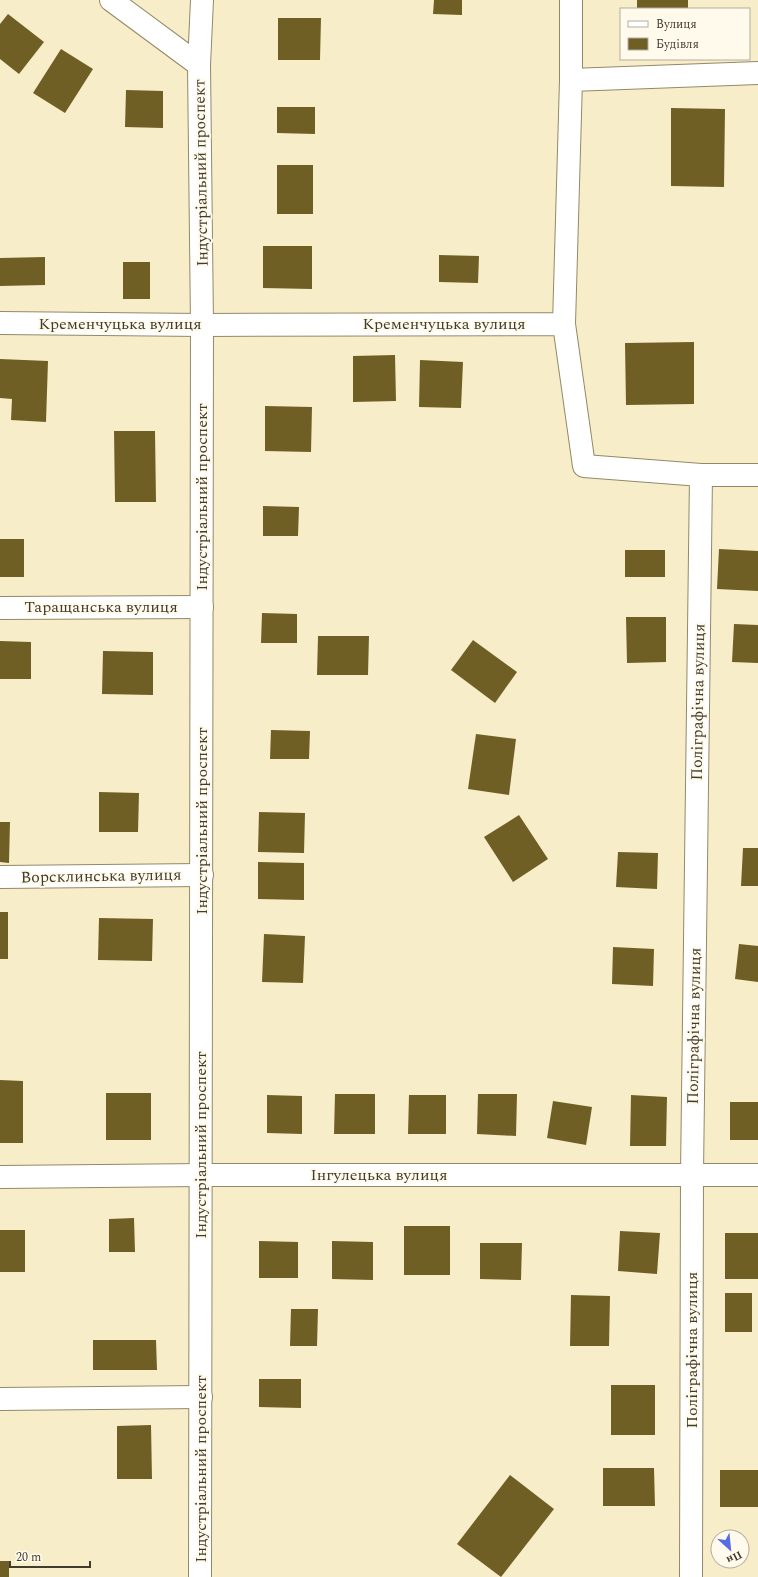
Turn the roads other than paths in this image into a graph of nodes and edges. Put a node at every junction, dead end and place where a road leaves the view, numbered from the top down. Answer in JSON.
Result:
{"nodes":[{"id":1,"x":111,"y":0,"type":"edge"},
{"id":2,"x":202,"y":0,"type":"edge"},
{"id":3,"x":571,"y":0,"type":"edge"},
{"id":4,"x":199,"y":65,"type":"junction"},
{"id":5,"x":758,"y":73,"type":"edge"},
{"id":6,"x":571,"y":80,"type":"junction"},
{"id":7,"x":0,"y":324,"type":"edge"},
{"id":8,"x":564,"y":324,"type":"junction"},
{"id":9,"x":202,"y":325,"type":"junction"},
{"id":10,"x":702,"y":475,"type":"junction"},
{"id":11,"x":758,"y":475,"type":"edge"},
{"id":12,"x":202,"y":607,"type":"junction"},
{"id":13,"x":0,"y":608,"type":"edge"},
{"id":14,"x":202,"y":875,"type":"junction"},
{"id":15,"x":0,"y":878,"type":"edge"},
{"id":16,"x":692,"y":1174,"type":"junction"},
{"id":17,"x":202,"y":1175,"type":"junction"},
{"id":18,"x":758,"y":1175,"type":"edge"},
{"id":19,"x":0,"y":1177,"type":"edge"},
{"id":20,"x":201,"y":1397,"type":"junction"},
{"id":21,"x":0,"y":1399,"type":"edge"},
{"id":22,"x":200,"y":1577,"type":"edge"},
{"id":23,"x":691,"y":1577,"type":"edge"}],
"edges":[{"from":1,"to":4,"type":"street","name":"Індустріальний проспект"},
{"from":2,"to":4,"type":"street","name":"Індустріальний проспект"},
{"from":3,"to":6,"type":"street"},
{"from":4,"to":9,"type":"street","name":"Індустріальний проспект"},
{"from":5,"to":6,"type":"street"},
{"from":6,"to":8,"type":"street"},
{"from":7,"to":9,"type":"street","name":"Кременчуцька вулиця"},
{"from":8,"to":9,"type":"street","name":"Кременчуцька вулиця"},
{"from":8,"to":10,"type":"street"},
{"from":9,"to":12,"type":"street","name":"Індустріальний проспект"},
{"from":10,"to":11,"type":"street"},
{"from":10,"to":16,"type":"street","name":"Поліграфічна вулиця"},
{"from":12,"to":13,"type":"street","name":"Таращанська вулиця"},
{"from":12,"to":14,"type":"street","name":"Індустріальний проспект"},
{"from":14,"to":15,"type":"street","name":"Ворсклинська вулиця"},
{"from":14,"to":17,"type":"street","name":"Індустріальний проспект"},
{"from":16,"to":17,"type":"street","name":"Інгулецька вулиця"},
{"from":16,"to":18,"type":"street","name":"Інгулецька вулиця"},
{"from":16,"to":23,"type":"street","name":"Поліграфічна вулиця"},
{"from":17,"to":19,"type":"street","name":"Інгулецька вулиця"},
{"from":17,"to":20,"type":"street","name":"Індустріальний проспект"},
{"from":20,"to":21,"type":"street"},
{"from":20,"to":22,"type":"street","name":"Індустріальний проспект"}]}
